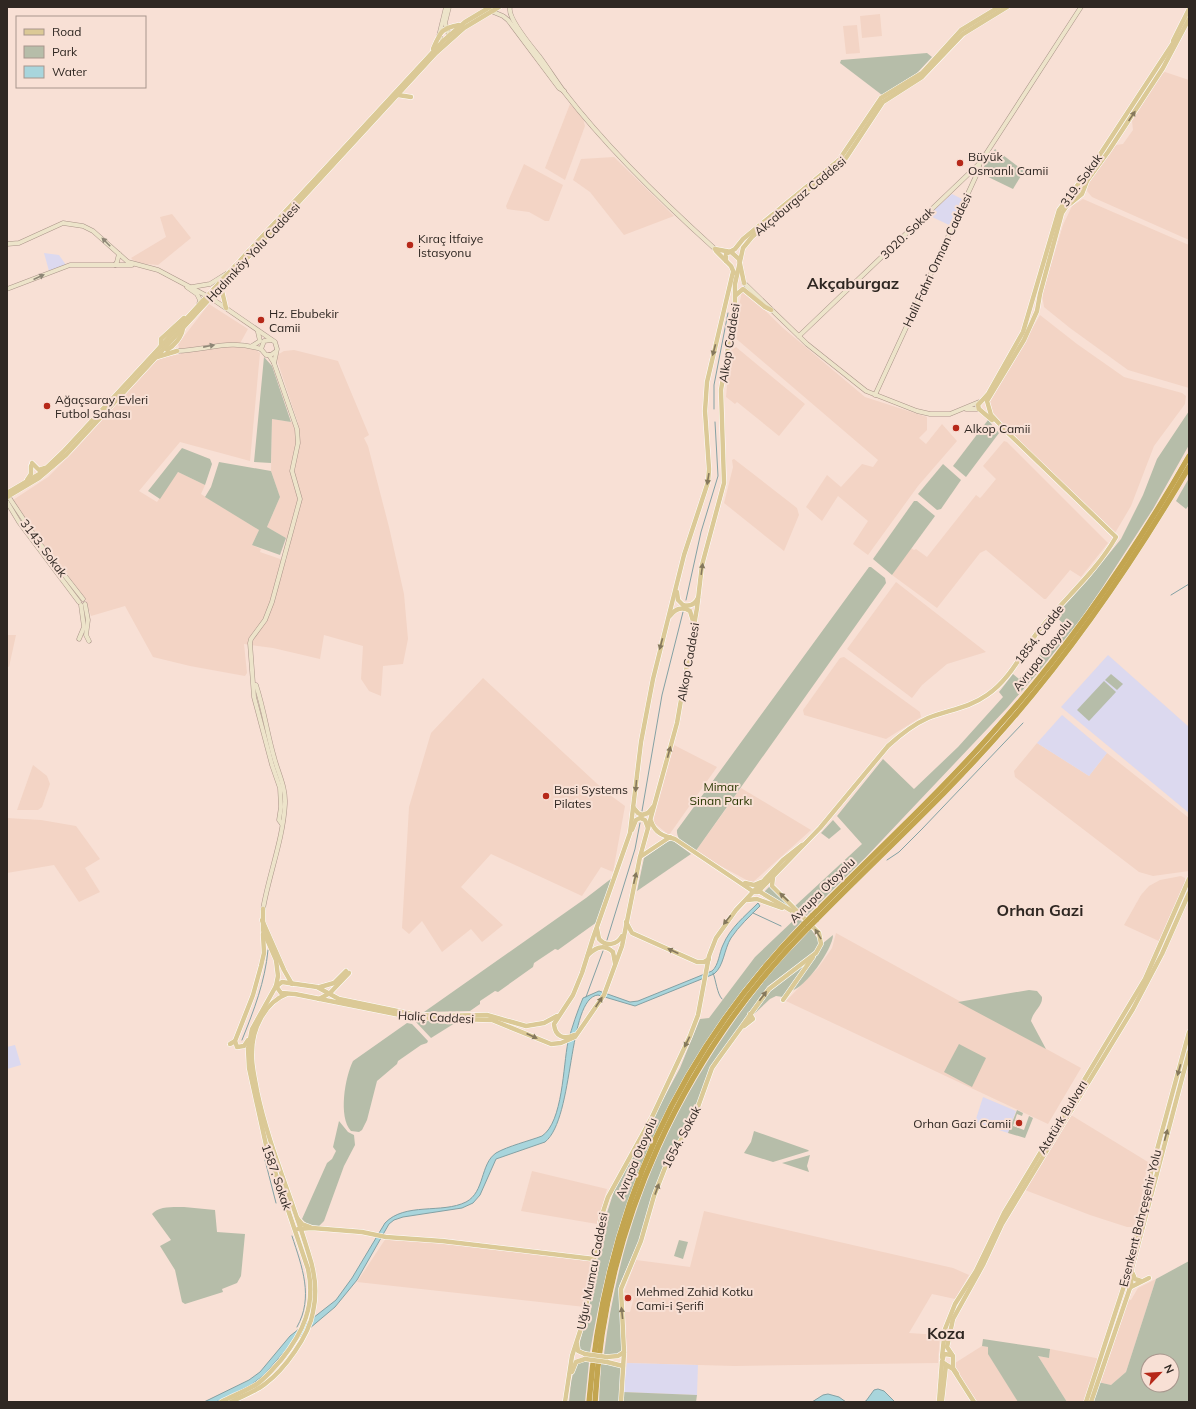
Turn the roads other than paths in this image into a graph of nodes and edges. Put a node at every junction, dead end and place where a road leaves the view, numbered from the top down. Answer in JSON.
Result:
{"nodes":[{"id":1,"x":446,"y":7,"type":"edge"},
{"id":2,"x":449,"y":7,"type":"edge"},
{"id":3,"x":499,"y":7,"type":"edge"},
{"id":4,"x":510,"y":7,"type":"edge"},
{"id":5,"x":999,"y":7,"type":"edge"},
{"id":6,"x":1007,"y":7,"type":"edge"},
{"id":7,"x":1081,"y":7,"type":"edge"},
{"id":8,"x":490,"y":9,"type":"edge"},
{"id":9,"x":1189,"y":9,"type":"edge"},
{"id":10,"x":995,"y":13,"type":"junction"},
{"id":11,"x":1189,"y":15,"type":"edge"},
{"id":12,"x":445,"y":16,"type":"junction"},
{"id":13,"x":1189,"y":19,"type":"edge"},
{"id":14,"x":1189,"y":24,"type":"edge"},
{"id":15,"x":461,"y":25,"type":"junction"},
{"id":16,"x":447,"y":29,"type":"junction"},
{"id":17,"x":440,"y":33,"type":"junction"},
{"id":18,"x":447,"y":40,"type":"junction"},
{"id":19,"x":526,"y":41,"type":"junction"},
{"id":20,"x":1175,"y":46,"type":"junction"},
{"id":21,"x":1170,"y":48,"type":"junction"},
{"id":22,"x":431,"y":54,"type":"junction"},
{"id":23,"x":407,"y":84,"type":"junction"},
{"id":24,"x":398,"y":95,"type":"junction"},
{"id":25,"x":980,"y":163,"type":"junction"},
{"id":26,"x":1075,"y":188,"type":"junction"},
{"id":27,"x":1084,"y":190,"type":"junction"},
{"id":28,"x":1080,"y":196,"type":"junction"},
{"id":29,"x":7,"y":244,"type":"edge"},
{"id":30,"x":715,"y":250,"type":"junction"},
{"id":31,"x":730,"y":252,"type":"junction"},
{"id":32,"x":119,"y":254,"type":"junction"},
{"id":33,"x":726,"y":261,"type":"junction"},
{"id":34,"x":740,"y":262,"type":"junction"},
{"id":35,"x":115,"y":264,"type":"junction"},
{"id":36,"x":136,"y":266,"type":"junction"},
{"id":37,"x":731,"y":266,"type":"junction"},
{"id":38,"x":733,"y":272,"type":"junction"},
{"id":39,"x":228,"y":273,"type":"junction"},
{"id":40,"x":737,"y":277,"type":"junction"},
{"id":41,"x":744,"y":283,"type":"junction"},
{"id":42,"x":184,"y":284,"type":"junction"},
{"id":43,"x":191,"y":287,"type":"junction"},
{"id":44,"x":221,"y":287,"type":"junction"},
{"id":45,"x":7,"y":289,"type":"edge"},
{"id":46,"x":736,"y":295,"type":"junction"},
{"id":47,"x":209,"y":297,"type":"junction"},
{"id":48,"x":199,"y":305,"type":"junction"},
{"id":49,"x":1039,"y":305,"type":"junction"},
{"id":50,"x":1031,"y":306,"type":"junction"},
{"id":51,"x":226,"y":308,"type":"junction"},
{"id":52,"x":771,"y":310,"type":"junction"},
{"id":53,"x":1037,"y":311,"type":"junction"},
{"id":54,"x":258,"y":332,"type":"junction"},
{"id":55,"x":799,"y":336,"type":"junction"},
{"id":56,"x":271,"y":340,"type":"junction"},
{"id":57,"x":252,"y":346,"type":"junction"},
{"id":58,"x":164,"y":348,"type":"junction"},
{"id":59,"x":261,"y":350,"type":"junction"},
{"id":60,"x":177,"y":351,"type":"junction"},
{"id":61,"x":275,"y":352,"type":"junction"},
{"id":62,"x":269,"y":356,"type":"junction"},
{"id":63,"x":155,"y":358,"type":"junction"},
{"id":64,"x":274,"y":363,"type":"junction"},
{"id":65,"x":875,"y":395,"type":"junction"},
{"id":66,"x":981,"y":402,"type":"junction"},
{"id":67,"x":987,"y":405,"type":"junction"},
{"id":68,"x":980,"y":409,"type":"junction"},
{"id":69,"x":958,"y":410,"type":"junction"},
{"id":70,"x":1009,"y":434,"type":"junction"},
{"id":71,"x":1189,"y":456,"type":"edge"},
{"id":72,"x":1189,"y":467,"type":"edge"},
{"id":73,"x":47,"y":468,"type":"junction"},
{"id":74,"x":38,"y":476,"type":"junction"},
{"id":75,"x":25,"y":483,"type":"junction"},
{"id":76,"x":7,"y":497,"type":"edge"},
{"id":77,"x":678,"y":580,"type":"junction"},
{"id":78,"x":699,"y":594,"type":"junction"},
{"id":79,"x":82,"y":602,"type":"junction"},
{"id":80,"x":668,"y":619,"type":"junction"},
{"id":81,"x":693,"y":631,"type":"junction"},
{"id":82,"x":79,"y":639,"type":"dead end"},
{"id":83,"x":89,"y":641,"type":"dead end"},
{"id":84,"x":655,"y":804,"type":"junction"},
{"id":85,"x":633,"y":807,"type":"junction"},
{"id":86,"x":651,"y":821,"type":"junction"},
{"id":87,"x":648,"y":829,"type":"junction"},
{"id":88,"x":630,"y":833,"type":"junction"},
{"id":89,"x":670,"y":837,"type":"junction"},
{"id":90,"x":804,"y":844,"type":"junction"},
{"id":91,"x":640,"y":857,"type":"junction"},
{"id":92,"x":774,"y":874,"type":"junction"},
{"id":93,"x":766,"y":879,"type":"junction"},
{"id":94,"x":1189,"y":879,"type":"edge"},
{"id":95,"x":743,"y":884,"type":"junction"},
{"id":96,"x":756,"y":891,"type":"junction"},
{"id":97,"x":1189,"y":893,"type":"edge"},
{"id":98,"x":745,"y":901,"type":"junction"},
{"id":99,"x":263,"y":909,"type":"joint"},
{"id":100,"x":794,"y":913,"type":"junction"},
{"id":101,"x":804,"y":917,"type":"junction"},
{"id":102,"x":814,"y":918,"type":"junction"},
{"id":103,"x":262,"y":920,"type":"junction"},
{"id":104,"x":626,"y":922,"type":"junction"},
{"id":105,"x":598,"y":924,"type":"junction"},
{"id":106,"x":806,"y":926,"type":"junction"},
{"id":107,"x":263,"y":930,"type":"junction"},
{"id":108,"x":624,"y":934,"type":"junction"},
{"id":109,"x":271,"y":949,"type":"junction"},
{"id":110,"x":264,"y":953,"type":"junction"},
{"id":111,"x":816,"y":953,"type":"junction"},
{"id":112,"x":587,"y":955,"type":"junction"},
{"id":113,"x":709,"y":959,"type":"junction"},
{"id":114,"x":614,"y":969,"type":"junction"},
{"id":115,"x":347,"y":972,"type":"dead end"},
{"id":116,"x":292,"y":984,"type":"junction"},
{"id":117,"x":335,"y":985,"type":"junction"},
{"id":118,"x":276,"y":986,"type":"junction"},
{"id":119,"x":317,"y":987,"type":"junction"},
{"id":120,"x":330,"y":992,"type":"junction"},
{"id":121,"x":289,"y":994,"type":"junction"},
{"id":122,"x":319,"y":999,"type":"junction"},
{"id":123,"x":339,"y":999,"type":"junction"},
{"id":124,"x":783,"y":1000,"type":"dead end"},
{"id":125,"x":345,"y":1002,"type":"junction"},
{"id":126,"x":561,"y":1012,"type":"junction"},
{"id":127,"x":409,"y":1017,"type":"junction"},
{"id":128,"x":1189,"y":1032,"type":"edge"},
{"id":129,"x":577,"y":1034,"type":"junction"},
{"id":130,"x":250,"y":1036,"type":"junction"},
{"id":131,"x":235,"y":1041,"type":"junction"},
{"id":132,"x":230,"y":1044,"type":"dead end"},
{"id":133,"x":1189,"y":1052,"type":"edge"},
{"id":134,"x":250,"y":1053,"type":"junction"},
{"id":135,"x":1080,"y":1087,"type":"junction"},
{"id":136,"x":292,"y":1212,"type":"junction"},
{"id":137,"x":299,"y":1228,"type":"junction"},
{"id":138,"x":310,"y":1228,"type":"junction"},
{"id":139,"x":297,"y":1236,"type":"junction"},
{"id":140,"x":310,"y":1256,"type":"junction"},
{"id":141,"x":594,"y":1259,"type":"junction"},
{"id":142,"x":981,"y":1264,"type":"junction"},
{"id":143,"x":1132,"y":1268,"type":"junction"},
{"id":144,"x":1141,"y":1281,"type":"junction"},
{"id":145,"x":1124,"y":1286,"type":"junction"},
{"id":146,"x":1130,"y":1287,"type":"junction"},
{"id":147,"x":957,"y":1305,"type":"junction"},
{"id":148,"x":577,"y":1342,"type":"junction"},
{"id":149,"x":624,"y":1352,"type":"junction"},
{"id":150,"x":952,"y":1355,"type":"junction"},
{"id":151,"x":585,"y":1356,"type":"junction"},
{"id":152,"x":607,"y":1359,"type":"junction"},
{"id":153,"x":953,"y":1360,"type":"junction"},
{"id":154,"x":944,"y":1362,"type":"junction"},
{"id":155,"x":623,"y":1366,"type":"junction"},
{"id":156,"x":956,"y":1374,"type":"junction"},
{"id":157,"x":945,"y":1377,"type":"junction"},
{"id":158,"x":567,"y":1389,"type":"junction"},
{"id":159,"x":221,"y":1402,"type":"edge"},
{"id":160,"x":230,"y":1402,"type":"edge"},
{"id":161,"x":565,"y":1402,"type":"edge"},
{"id":162,"x":589,"y":1402,"type":"edge"},
{"id":163,"x":595,"y":1402,"type":"edge"},
{"id":164,"x":621,"y":1402,"type":"edge"},
{"id":165,"x":941,"y":1402,"type":"edge"},
{"id":166,"x":974,"y":1402,"type":"edge"},
{"id":167,"x":1086,"y":1402,"type":"edge"},
{"id":168,"x":1091,"y":1402,"type":"edge"}],
"edges":[{"from":1,"to":12,"type":"main road"},
{"from":2,"to":12,"type":"main road"},
{"from":3,"to":8,"type":"main road","name":"Hadımköy Yolu Caddesi"},
{"from":4,"to":19,"type":"main road"},
{"from":5,"to":10,"type":"main road","name":"Akçaburgaz Caddesi"},
{"from":6,"to":10,"type":"main road","name":"Akçaburgaz Caddesi"},
{"from":7,"to":25,"type":"main road","name":"Halil Fahri Orman Caddesi"},
{"from":8,"to":15,"type":"main road","name":"Hadımköy Yolu Caddesi"},
{"from":8,"to":18,"type":"main road","name":"Hadımköy Yolu Caddesi"},
{"from":8,"to":19,"type":"main road"},
{"from":9,"to":21,"type":"main road"},
{"from":10,"to":31,"type":"main road","name":"Akçaburgaz Caddesi"},
{"from":10,"to":34,"type":"main road","name":"Akçaburgaz Caddesi"},
{"from":11,"to":21,"type":"main road","name":"319. Sokak"},
{"from":12,"to":16,"type":"main road"},
{"from":12,"to":17,"type":"main road"},
{"from":13,"to":20,"type":"main road","name":"319. Sokak"},
{"from":14,"to":20,"type":"main road"},
{"from":15,"to":16,"type":"main road"},
{"from":15,"to":18,"type":"main road","name":"Hadımköy Yolu Caddesi"},
{"from":16,"to":17,"type":"main road"},
{"from":16,"to":18,"type":"main road"},
{"from":17,"to":18,"type":"main road"},
{"from":17,"to":22,"type":"main road"},
{"from":18,"to":22,"type":"main road","name":"Hadımköy Yolu Caddesi"},
{"from":18,"to":23,"type":"main road","name":"Hadımköy Yolu Caddesi"},
{"from":19,"to":30,"type":"main road"},
{"from":27,"to":20,"type":"main road","name":"319. Sokak","one_way":true},
{"from":21,"to":26,"type":"main road","name":"319. Sokak"},
{"from":22,"to":39,"type":"main road","name":"Hadımköy Yolu Caddesi"},
{"from":23,"to":24,"type":"main road","name":"Hadımköy Yolu Caddesi"},
{"from":23,"to":24,"type":"main road"},
{"from":24,"to":44,"type":"main road","name":"Hadımköy Yolu Caddesi"},
{"from":25,"to":55,"type":"main road","name":"3020. Sokak"},
{"from":25,"to":65,"type":"main road","name":"Halil Fahri Orman Caddesi"},
{"from":26,"to":27,"type":"main road"},
{"from":26,"to":28,"type":"main road"},
{"from":26,"to":50,"type":"main road","name":"319. Sokak"},
{"from":27,"to":28,"type":"main road","name":"319. Sokak"},
{"from":28,"to":49,"type":"main road","name":"319. Sokak"},
{"from":32,"to":29,"type":"main road","one_way":true},
{"from":30,"to":31,"type":"main road"},
{"from":30,"to":33,"type":"main road"},
{"from":31,"to":33,"type":"main road"},
{"from":31,"to":34,"type":"main road"},
{"from":32,"to":35,"type":"main road"},
{"from":32,"to":36,"type":"main road"},
{"from":33,"to":37,"type":"main road"},
{"from":34,"to":37,"type":"main road"},
{"from":34,"to":40,"type":"main road","name":"Akçaburgaz Caddesi"},
{"from":34,"to":41,"type":"main road"},
{"from":35,"to":36,"type":"main road"},
{"from":45,"to":35,"type":"main road","one_way":true},
{"from":36,"to":42,"type":"main road"},
{"from":37,"to":38,"type":"main road"},
{"from":38,"to":40,"type":"main road"},
{"from":38,"to":77,"type":"main road","name":"Alkop Caddesi","one_way":true},
{"from":39,"to":43,"type":"main road"},
{"from":39,"to":47,"type":"main road","name":"Hadımköy Yolu Caddesi"},
{"from":40,"to":41,"type":"main road"},
{"from":40,"to":46,"type":"main road","name":"Alkop Caddesi"},
{"from":41,"to":52,"type":"main road"},
{"from":42,"to":43,"type":"main road"},
{"from":42,"to":48,"type":"main road"},
{"from":43,"to":47,"type":"main road"},
{"from":44,"to":47,"type":"main road","name":"Hadımköy Yolu Caddesi"},
{"from":44,"to":51,"type":"main road"},
{"from":46,"to":52,"type":"main road"},
{"from":78,"to":46,"type":"main road","name":"Alkop Caddesi","one_way":true},
{"from":47,"to":48,"type":"main road","name":"Hadımköy Yolu Caddesi"},
{"from":47,"to":51,"type":"main road"},
{"from":47,"to":58,"type":"main road","name":"Hadımköy Yolu Caddesi"},
{"from":48,"to":58,"type":"main road","name":"Hadımköy Yolu Caddesi"},
{"from":49,"to":50,"type":"main road"},
{"from":49,"to":53,"type":"main road","name":"319. Sokak"},
{"from":50,"to":53,"type":"main road"},
{"from":50,"to":66,"type":"main road","name":"319. Sokak"},
{"from":51,"to":54,"type":"main road"},
{"from":52,"to":55,"type":"main road"},
{"from":53,"to":67,"type":"main road","name":"319. Sokak"},
{"from":54,"to":56,"type":"main road"},
{"from":54,"to":57,"type":"main road"},
{"from":55,"to":65,"type":"main road"},
{"from":56,"to":59,"type":"main road"},
{"from":56,"to":61,"type":"main road"},
{"from":57,"to":59,"type":"main road"},
{"from":60,"to":57,"type":"main road","one_way":true},
{"from":58,"to":60,"type":"main road"},
{"from":58,"to":63,"type":"main road"},
{"from":58,"to":73,"type":"main road"},
{"from":59,"to":62,"type":"main road"},
{"from":60,"to":63,"type":"main road"},
{"from":61,"to":62,"type":"main road"},
{"from":61,"to":64,"type":"main road"},
{"from":62,"to":64,"type":"main road"},
{"from":63,"to":74,"type":"main road"},
{"from":64,"to":99,"type":"main road"},
{"from":65,"to":69,"type":"main road"},
{"from":66,"to":67,"type":"main road"},
{"from":66,"to":68,"type":"main road"},
{"from":66,"to":69,"type":"main road"},
{"from":67,"to":68,"type":"main road"},
{"from":67,"to":70,"type":"main road","name":"1854. Cadde"},
{"from":68,"to":69,"type":"main road"},
{"from":68,"to":70,"type":"main road"},
{"from":70,"to":90,"type":"main road","name":"1854. Cadde"},
{"from":71,"to":102,"type":"highway","name":"Avrupa Otoyolu"},
{"from":72,"to":102,"type":"highway","name":"Avrupa Otoyolu"},
{"from":73,"to":74,"type":"main road"},
{"from":73,"to":75,"type":"main road"},
{"from":74,"to":75,"type":"main road"},
{"from":74,"to":76,"type":"main road"},
{"from":75,"to":76,"type":"main road"},
{"from":76,"to":79,"type":"main road","name":"3143. Sokak"},
{"from":77,"to":78,"type":"main road"},
{"from":77,"to":80,"type":"main road","name":"Alkop Caddesi"},
{"from":78,"to":81,"type":"main road","name":"Alkop Caddesi"},
{"from":79,"to":82,"type":"main road"},
{"from":79,"to":83,"type":"main road"},
{"from":80,"to":81,"type":"main road"},
{"from":80,"to":85,"type":"main road","name":"Alkop Caddesi","one_way":true},
{"from":84,"to":81,"type":"main road","name":"Alkop Caddesi","one_way":true},
{"from":84,"to":85,"type":"main road"},
{"from":84,"to":86,"type":"main road","name":"Alkop Caddesi"},
{"from":85,"to":88,"type":"main road","name":"Alkop Caddesi"},
{"from":86,"to":87,"type":"main road","name":"Alkop Caddesi"},
{"from":86,"to":89,"type":"main road"},
{"from":87,"to":88,"type":"main road"},
{"from":87,"to":91,"type":"main road","name":"Alkop Caddesi"},
{"from":88,"to":105,"type":"main road","name":"Alkop Caddesi"},
{"from":89,"to":91,"type":"main road"},
{"from":89,"to":95,"type":"main road"},
{"from":90,"to":92,"type":"main road"},
{"from":90,"to":93,"type":"main road"},
{"from":104,"to":91,"type":"main road","name":"Alkop Caddesi","one_way":true},
{"from":92,"to":96,"type":"main road"},
{"from":101,"to":92,"type":"main road","one_way":true},
{"from":93,"to":95,"type":"main road"},
{"from":93,"to":96,"type":"main road"},
{"from":94,"to":135,"type":"main road","name":"Atatürk Bulvarı"},
{"from":95,"to":96,"type":"main road"},
{"from":95,"to":98,"type":"main road"},
{"from":96,"to":98,"type":"main road","name":"Uğur Mumcu Caddesi"},
{"from":96,"to":100,"type":"main road"},
{"from":97,"to":135,"type":"main road","name":"Atatürk Bulvarı"},
{"from":98,"to":100,"type":"main road"},
{"from":98,"to":113,"type":"main road","name":"Uğur Mumcu Caddesi","one_way":true},
{"from":99,"to":103,"type":"main road","name":"1587. Sokak"},
{"from":100,"to":101,"type":"main road"},
{"from":111,"to":101,"type":"main road","one_way":true},
{"from":102,"to":106,"type":"highway","name":"Avrupa Otoyolu","bridge":true},
{"from":103,"to":107,"type":"main road","name":"1587. Sokak"},
{"from":103,"to":116,"type":"main road","name":"1587. Sokak"},
{"from":104,"to":108,"type":"main road","name":"Alkop Caddesi"},
{"from":113,"to":104,"type":"main road","one_way":true},
{"from":105,"to":108,"type":"main road"},
{"from":105,"to":112,"type":"main road","name":"Alkop Caddesi"},
{"from":106,"to":162,"type":"highway","name":"Avrupa Otoyolu"},
{"from":106,"to":163,"type":"highway","name":"Avrupa Otoyolu"},
{"from":107,"to":109,"type":"main road","name":"1587. Sokak"},
{"from":107,"to":110,"type":"main road"},
{"from":108,"to":114,"type":"main road","name":"Alkop Caddesi"},
{"from":109,"to":110,"type":"main road"},
{"from":109,"to":118,"type":"main road","name":"1587. Sokak"},
{"from":110,"to":131,"type":"main road"},
{"from":111,"to":124,"type":"main road"},
{"from":149,"to":111,"type":"main road","name":"1654. Sokak","one_way":true},
{"from":112,"to":114,"type":"main road"},
{"from":112,"to":126,"type":"main road","name":"Alkop Caddesi"},
{"from":113,"to":141,"type":"main road","name":"Uğur Mumcu Caddesi","one_way":true},
{"from":129,"to":114,"type":"main road","name":"Alkop Caddesi","one_way":true},
{"from":115,"to":117,"type":"main road"},
{"from":116,"to":118,"type":"main road"},
{"from":116,"to":119,"type":"main road","name":"Haliç Caddesi"},
{"from":117,"to":119,"type":"main road"},
{"from":117,"to":120,"type":"main road"},
{"from":117,"to":123,"type":"main road"},
{"from":118,"to":121,"type":"main road"},
{"from":118,"to":130,"type":"main road","name":"1587. Sokak"},
{"from":119,"to":120,"type":"main road","name":"Haliç Caddesi"},
{"from":120,"to":122,"type":"main road"},
{"from":120,"to":123,"type":"main road","name":"Haliç Caddesi"},
{"from":121,"to":122,"type":"main road","name":"Haliç Caddesi"},
{"from":121,"to":134,"type":"main road","name":"1587. Sokak"},
{"from":122,"to":125,"type":"main road","name":"Haliç Caddesi"},
{"from":123,"to":125,"type":"main road","name":"Haliç Caddesi"},
{"from":125,"to":127,"type":"main road","name":"Haliç Caddesi"},
{"from":126,"to":127,"type":"main road","name":"Haliç Caddesi"},
{"from":126,"to":129,"type":"main road"},
{"from":127,"to":129,"type":"main road","name":"Haliç Caddesi","one_way":true},
{"from":128,"to":145,"type":"main road","name":"Esenkent Bahçeşehir Yolu","one_way":true},
{"from":130,"to":131,"type":"main road"},
{"from":130,"to":134,"type":"main road","name":"1587. Sokak"},
{"from":131,"to":132,"type":"main road"},
{"from":143,"to":133,"type":"main road","name":"Esenkent Bahçeşehir Yolu","one_way":true},
{"from":134,"to":136,"type":"main road","name":"1587. Sokak"},
{"from":135,"to":142,"type":"main road","name":"Atatürk Bulvarı"},
{"from":135,"to":142,"type":"main road","name":"Atatürk Bulvarı"},
{"from":136,"to":137,"type":"main road"},
{"from":136,"to":138,"type":"main road"},
{"from":136,"to":139,"type":"main road","name":"1587. Sokak"},
{"from":137,"to":138,"type":"main road"},
{"from":137,"to":139,"type":"main road"},
{"from":137,"to":140,"type":"main road"},
{"from":138,"to":140,"type":"main road"},
{"from":138,"to":141,"type":"main road"},
{"from":139,"to":159,"type":"main road","name":"1587. Sokak"},
{"from":140,"to":160,"type":"main road"},
{"from":141,"to":148,"type":"main road","name":"Uğur Mumcu Caddesi"},
{"from":142,"to":147,"type":"main road","name":"Atatürk Bulvarı"},
{"from":143,"to":144,"type":"main road"},
{"from":143,"to":146,"type":"main road","name":"Esenkent Bahçeşehir Yolu"},
{"from":144,"to":146,"type":"main road"},
{"from":144,"to":146,"type":"main road"},
{"from":145,"to":146,"type":"main road"},
{"from":145,"to":167,"type":"main road","name":"Esenkent Bahçeşehir Yolu"},
{"from":146,"to":168,"type":"main road","name":"Esenkent Bahçeşehir Yolu"},
{"from":147,"to":150,"type":"main road","name":"Atatürk Bulvarı"},
{"from":147,"to":154,"type":"main road","name":"Atatürk Bulvarı"},
{"from":148,"to":151,"type":"main road"},
{"from":148,"to":158,"type":"main road","name":"Uğur Mumcu Caddesi"},
{"from":149,"to":152,"type":"main road"},
{"from":149,"to":155,"type":"main road","name":"1654. Sokak"},
{"from":150,"to":153,"type":"main road","name":"Atatürk Bulvarı"},
{"from":150,"to":154,"type":"main road"},
{"from":151,"to":152,"type":"main road","bridge":true},
{"from":151,"to":158,"type":"main road"},
{"from":152,"to":155,"type":"main road"},
{"from":153,"to":154,"type":"main road"},
{"from":153,"to":156,"type":"main road","name":"Atatürk Bulvarı"},
{"from":154,"to":156,"type":"main road"},
{"from":154,"to":157,"type":"main road","name":"Atatürk Bulvarı"},
{"from":154,"to":165,"type":"main road","name":"Atatürk Bulvarı"},
{"from":155,"to":164,"type":"main road","name":"1654. Sokak"},
{"from":156,"to":157,"type":"main road"},
{"from":156,"to":166,"type":"main road"},
{"from":157,"to":165,"type":"main road","name":"Atatürk Bulvarı"},
{"from":158,"to":161,"type":"main road","name":"Uğur Mumcu Caddesi"}]}
